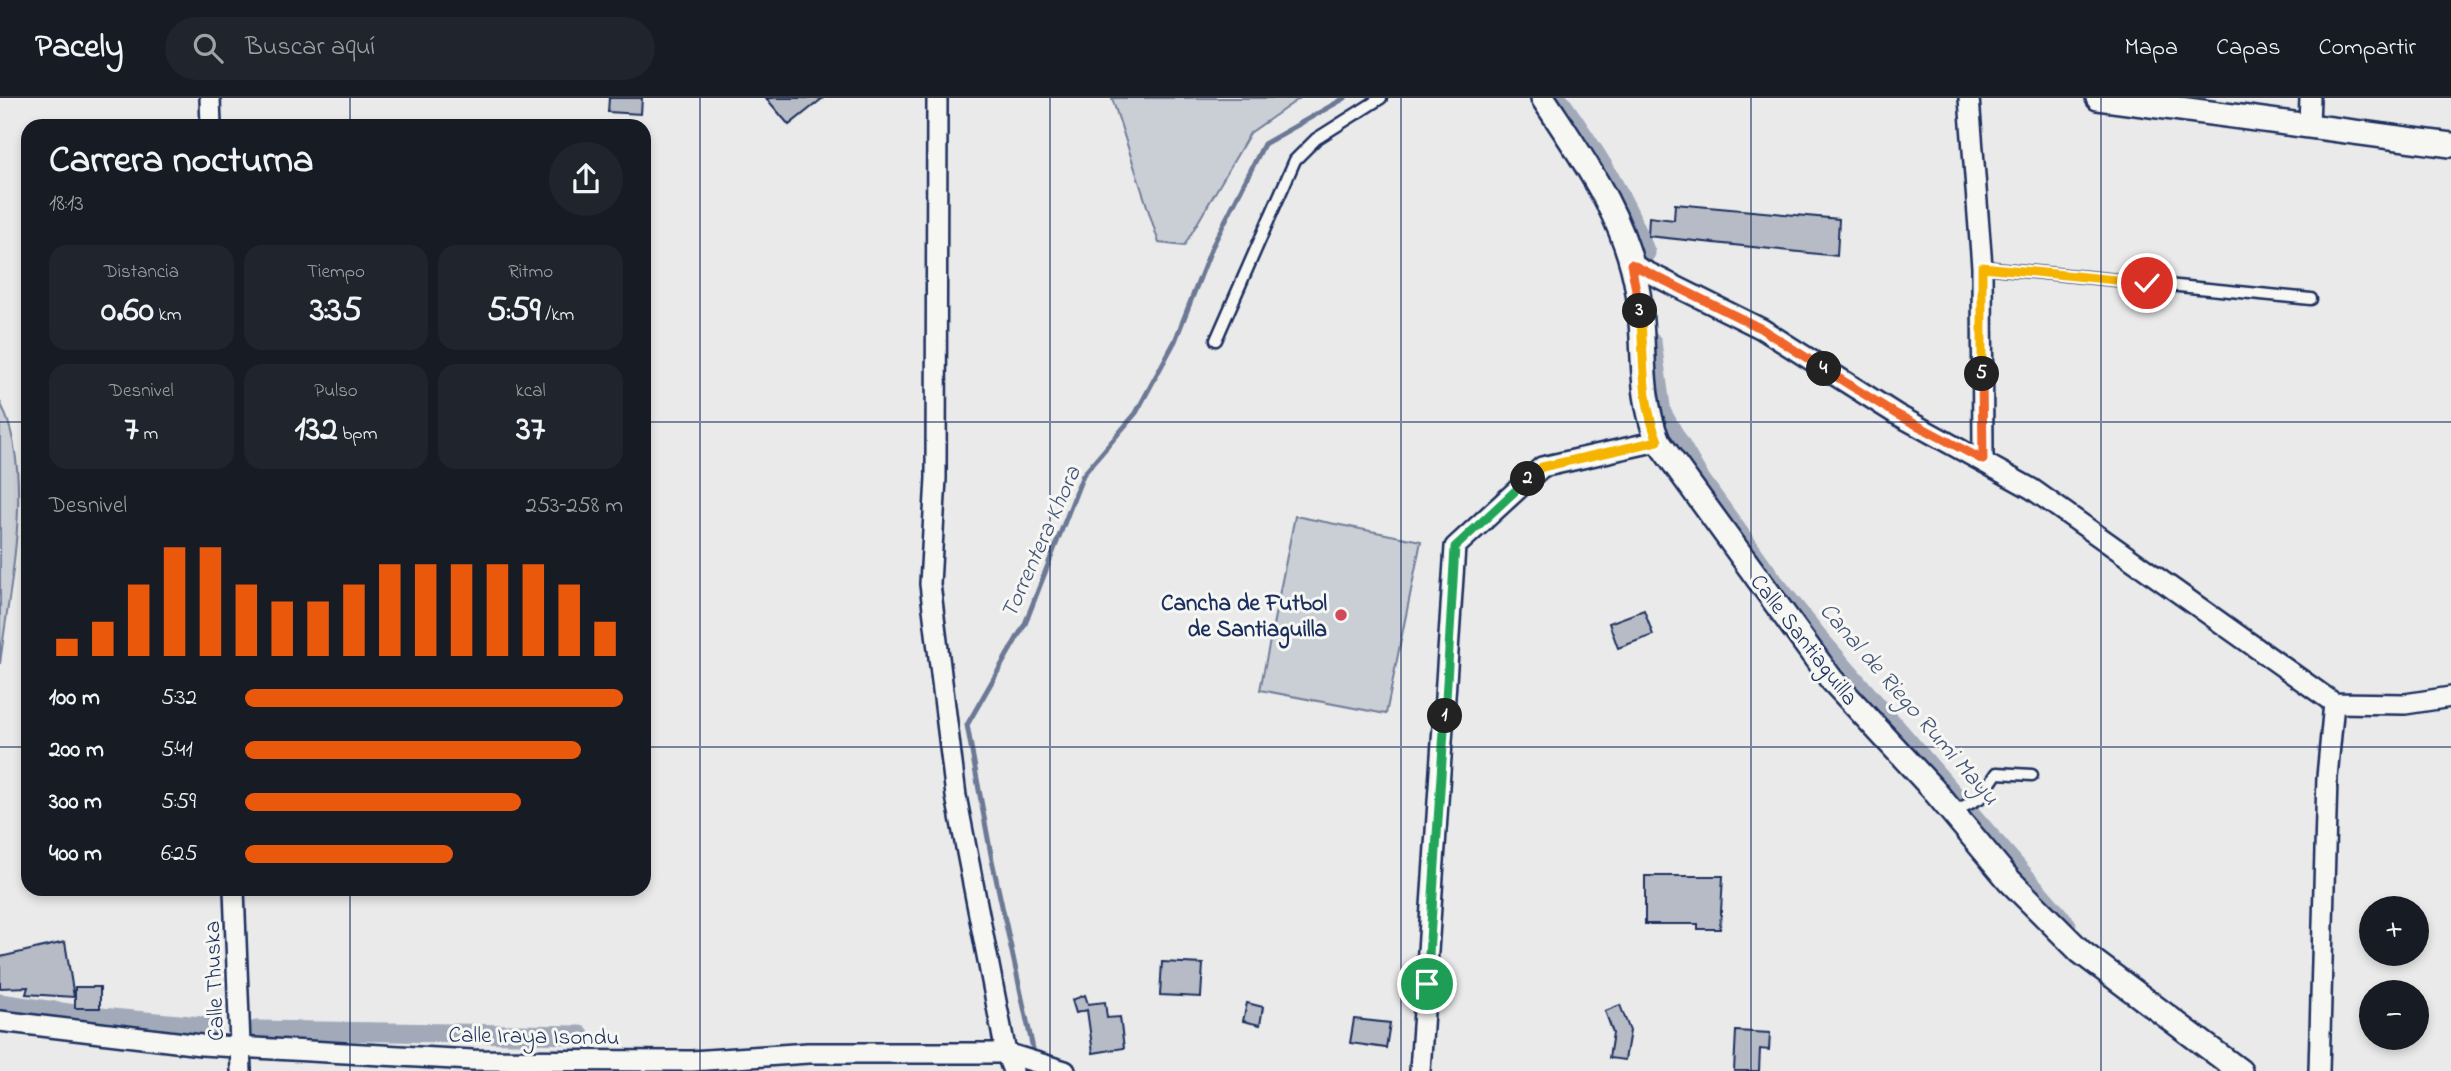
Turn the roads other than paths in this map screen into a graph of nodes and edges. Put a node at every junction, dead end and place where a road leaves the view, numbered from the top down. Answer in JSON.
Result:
{"nodes":[{"id":1,"x":210,"y":98,"type":"edge"},
{"id":2,"x":937,"y":98,"type":"edge"},
{"id":3,"x":1381,"y":98,"type":"edge"},
{"id":4,"x":1542,"y":98,"type":"edge"},
{"id":5,"x":1969,"y":98,"type":"edge"},
{"id":6,"x":2098,"y":98,"type":"edge"},
{"id":7,"x":2310,"y":98,"type":"edge"},
{"id":8,"x":211,"y":119,"type":"edge"},
{"id":9,"x":2309,"y":124,"type":"junction"},
{"id":10,"x":2451,"y":145,"type":"edge"},
{"id":11,"x":1631,"y":264,"type":"junction"},
{"id":12,"x":1982,"y":267,"type":"junction"},
{"id":13,"x":2311,"y":299,"type":"dead end"},
{"id":14,"x":1216,"y":340,"type":"dead end"},
{"id":15,"x":1658,"y":441,"type":"junction"},
{"id":16,"x":1983,"y":460,"type":"junction"},
{"id":17,"x":2451,"y":697,"type":"edge"},
{"id":18,"x":2334,"y":703,"type":"junction"},
{"id":19,"x":2032,"y":775,"type":"dead end"},
{"id":20,"x":1953,"y":812,"type":"junction"},
{"id":21,"x":234,"y":896,"type":"edge"},
{"id":22,"x":0,"y":1021,"type":"edge"},
{"id":23,"x":240,"y":1046,"type":"junction"},
{"id":24,"x":1015,"y":1061,"type":"edge"},
{"id":25,"x":580,"y":1066,"type":"edge"},
{"id":26,"x":1058,"y":1069,"type":"edge"},
{"id":27,"x":241,"y":1071,"type":"edge"},
{"id":28,"x":1420,"y":1071,"type":"edge"},
{"id":29,"x":2240,"y":1071,"type":"edge"},
{"id":30,"x":2319,"y":1071,"type":"edge"}],
"edges":[{"from":1,"to":8,"type":"street"},
{"from":2,"to":24,"type":"street"},
{"from":3,"to":14,"type":"lane"},
{"from":4,"to":11,"type":"street","name":"Calle Santiaguilla"},
{"from":5,"to":12,"type":"street"},
{"from":6,"to":9,"type":"street"},
{"from":7,"to":9,"type":"street"},
{"from":9,"to":10,"type":"street"},
{"from":11,"to":15,"type":"street","name":"Calle Santiaguilla"},
{"from":11,"to":16,"type":"street"},
{"from":12,"to":13,"type":"lane"},
{"from":12,"to":16,"type":"street"},
{"from":15,"to":20,"type":"street","name":"Calle Santiaguilla"},
{"from":15,"to":28,"type":"street"},
{"from":16,"to":18,"type":"street"},
{"from":17,"to":18,"type":"street"},
{"from":18,"to":30,"type":"street"},
{"from":19,"to":20,"type":"lane"},
{"from":20,"to":29,"type":"street","name":"Calle Santiaguilla"},
{"from":21,"to":23,"type":"street","name":"Calle Thuska"},
{"from":22,"to":23,"type":"street","name":"Calle Iraya Isondu"},
{"from":23,"to":25,"type":"street","name":"Calle Iraya Isondu"},
{"from":23,"to":27,"type":"street","name":"Calle Thuska"},
{"from":24,"to":25,"type":"street","name":"Calle Iraya Isondu"},
{"from":24,"to":26,"type":"street","name":"Calle Iraya Isondu"}]}
